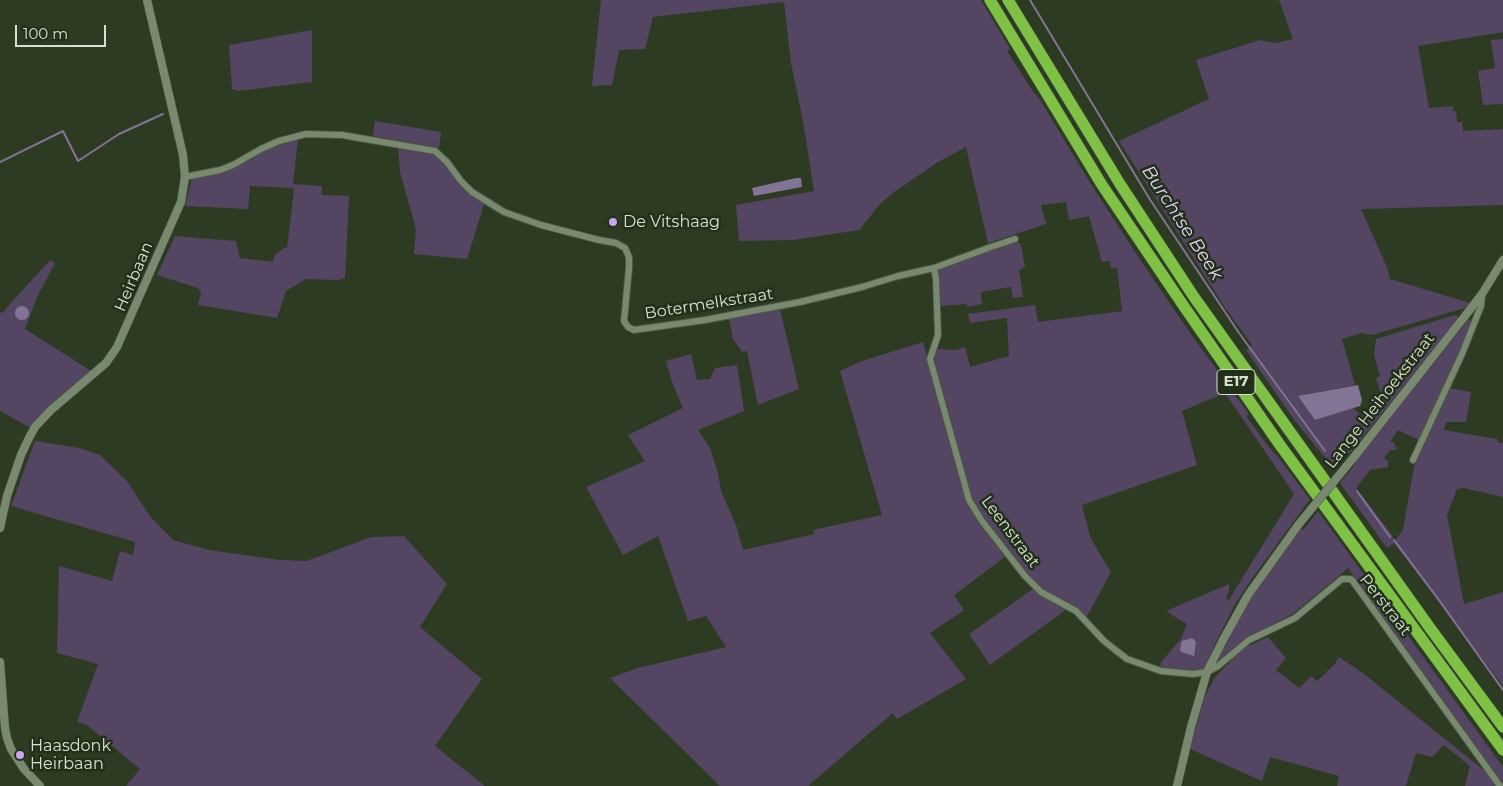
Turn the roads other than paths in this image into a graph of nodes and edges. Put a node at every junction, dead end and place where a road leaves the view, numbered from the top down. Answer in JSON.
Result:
{"nodes":[{"id":1,"x":147,"y":0,"type":"edge"},
{"id":2,"x":990,"y":0,"type":"edge"},
{"id":3,"x":1008,"y":0,"type":"edge"},
{"id":4,"x":185,"y":177,"type":"junction"},
{"id":5,"x":1015,"y":239,"type":"dead end"},
{"id":6,"x":1503,"y":260,"type":"edge"},
{"id":7,"x":934,"y":268,"type":"junction"},
{"id":8,"x":1482,"y":294,"type":"junction"},
{"id":9,"x":1413,"y":460,"type":"dead end"},
{"id":10,"x":0,"y":528,"type":"edge"},
{"id":11,"x":0,"y":662,"type":"edge"},
{"id":12,"x":1207,"y":672,"type":"junction"},
{"id":13,"x":1503,"y":727,"type":"edge"},
{"id":14,"x":1503,"y":750,"type":"edge"},
{"id":15,"x":40,"y":786,"type":"edge"},
{"id":16,"x":1177,"y":786,"type":"edge"},
{"id":17,"x":1500,"y":786,"type":"edge"}],
"edges":[{"from":1,"to":4,"type":"street","name":"Heirbaan"},
{"from":2,"to":14,"type":"highway","number":"E17"},
{"from":3,"to":13,"type":"highway","number":"E17"},
{"from":4,"to":7,"type":"street","name":"Botermelkstraat"},
{"from":4,"to":10,"type":"street","name":"Heirbaan"},
{"from":5,"to":7,"type":"street","name":"Botermelkstraat"},
{"from":6,"to":8,"type":"street","name":"Lange Heihoekstraat"},
{"from":7,"to":12,"type":"street","name":"Leenstraat"},
{"from":8,"to":9,"type":"street","name":"Lange Heihoekstraat"},
{"from":8,"to":12,"type":"street","name":"Lange Heihoekstraat","bridge":true},
{"from":11,"to":15,"type":"street"},
{"from":12,"to":16,"type":"street"},
{"from":12,"to":17,"type":"street","name":"Perstraat"}]}
